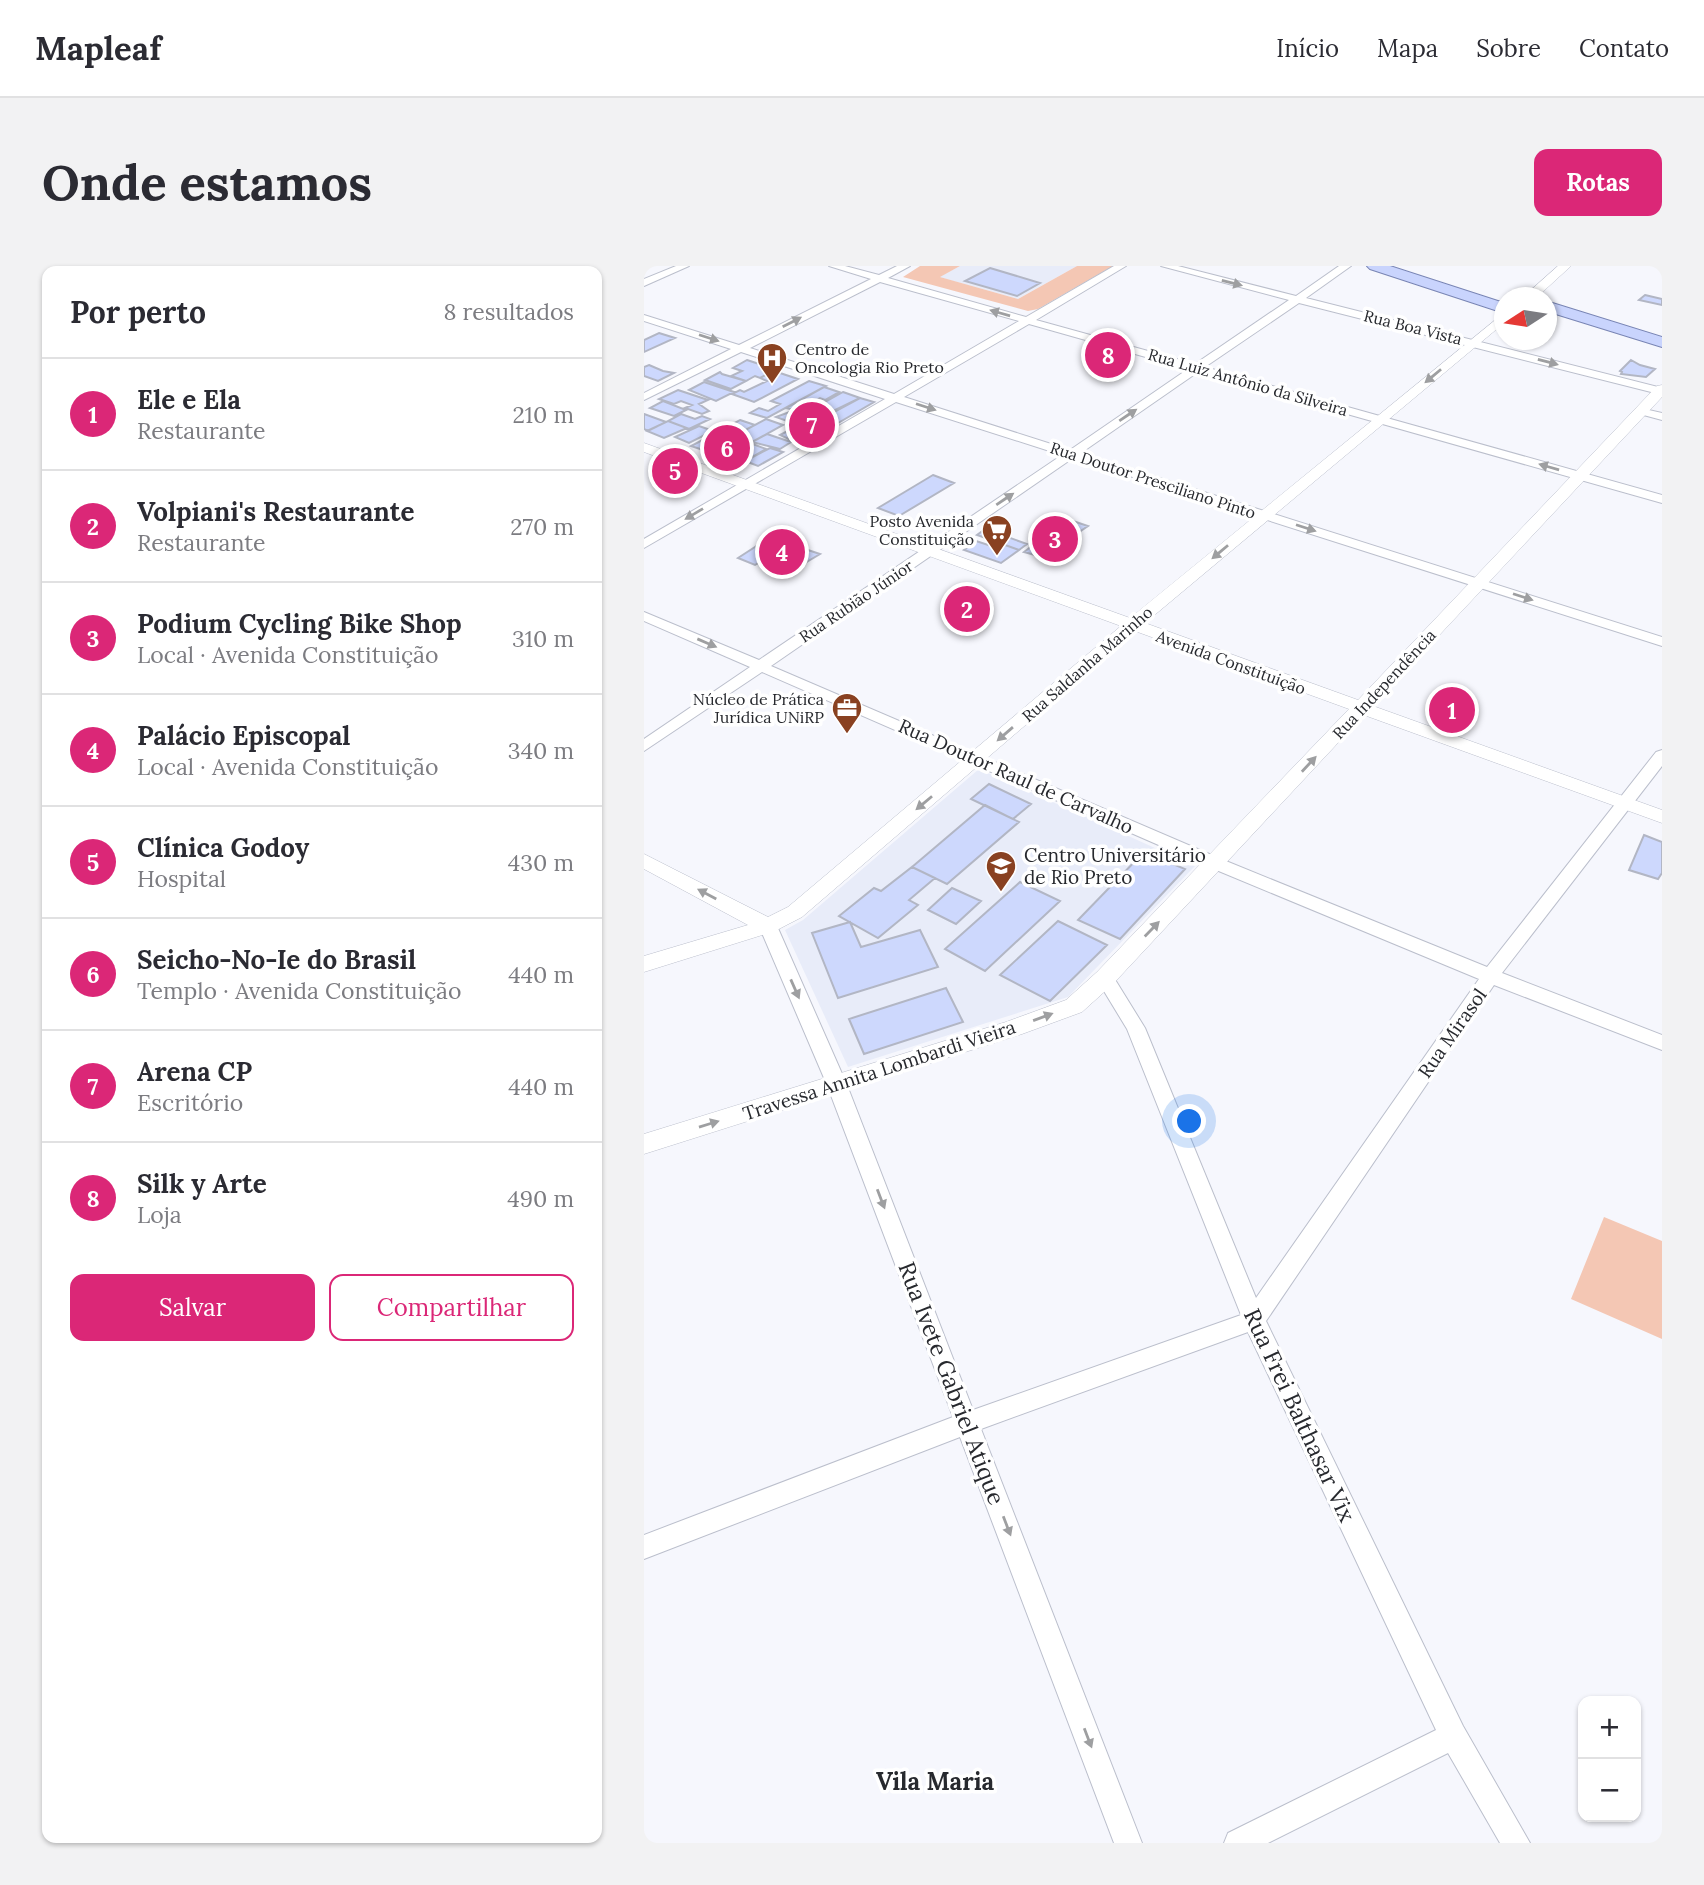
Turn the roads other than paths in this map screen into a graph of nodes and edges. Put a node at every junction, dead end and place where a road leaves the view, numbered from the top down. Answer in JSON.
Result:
{"nodes":[{"id":1,"x":684,"y":266,"type":"edge"},
{"id":2,"x":834,"y":266,"type":"edge"},
{"id":3,"x":905,"y":266,"type":"edge"},
{"id":4,"x":1121,"y":266,"type":"edge"},
{"id":5,"x":1166,"y":266,"type":"edge"},
{"id":6,"x":1346,"y":266,"type":"edge"},
{"id":7,"x":1375,"y":266,"type":"edge"},
{"id":8,"x":1411,"y":266,"type":"edge"},
{"id":9,"x":1565,"y":266,"type":"edge"},
{"id":10,"x":879,"y":279,"type":"junction"},
{"id":11,"x":644,"y":283,"type":"edge"},
{"id":12,"x":1541,"y":287,"type":"edge"},
{"id":13,"x":1494,"y":291,"type":"edge"},
{"id":14,"x":1297,"y":299,"type":"junction"},
{"id":15,"x":1494,"y":305,"type":"edge"},
{"id":16,"x":1557,"y":309,"type":"edge"},
{"id":17,"x":644,"y":318,"type":"edge"},
{"id":18,"x":1028,"y":320,"type":"junction"},
{"id":19,"x":1557,"y":324,"type":"edge"},
{"id":20,"x":1494,"y":325,"type":"edge"},
{"id":21,"x":1474,"y":342,"type":"junction"},
{"id":22,"x":1662,"y":342,"type":"edge"},
{"id":23,"x":740,"y":348,"type":"junction"},
{"id":24,"x":1662,"y":356,"type":"edge"},
{"id":25,"x":1197,"y":368,"type":"junction"},
{"id":26,"x":1661,"y":390,"type":"edge"},
{"id":27,"x":644,"y":397,"type":"edge"},
{"id":28,"x":895,"y":397,"type":"junction"},
{"id":29,"x":1640,"y":411,"type":"junction"},
{"id":30,"x":1662,"y":417,"type":"edge"},
{"id":31,"x":1380,"y":419,"type":"junction"},
{"id":32,"x":644,"y":447,"type":"edge"},
{"id":33,"x":1071,"y":454,"type":"junction"},
{"id":34,"x":1581,"y":476,"type":"junction"},
{"id":35,"x":744,"y":484,"type":"junction"},
{"id":36,"x":1662,"y":499,"type":"edge"},
{"id":37,"x":1264,"y":515,"type":"junction"},
{"id":38,"x":644,"y":544,"type":"edge"},
{"id":39,"x":928,"y":552,"type":"junction"},
{"id":40,"x":1479,"y":584,"type":"junction"},
{"id":41,"x":644,"y":616,"type":"edge"},
{"id":42,"x":1131,"y":626,"type":"junction"},
{"id":43,"x":1662,"y":642,"type":"edge"},
{"id":44,"x":761,"y":666,"type":"junction"},
{"id":45,"x":1360,"y":709,"type":"junction"},
{"id":46,"x":644,"y":746,"type":"edge"},
{"id":47,"x":1662,"y":755,"type":"edge"},
{"id":48,"x":976,"y":759,"type":"junction"},
{"id":49,"x":1627,"y":804,"type":"junction"},
{"id":50,"x":1662,"y":817,"type":"edge"},
{"id":51,"x":644,"y":861,"type":"edge"},
{"id":52,"x":1215,"y":863,"type":"junction"},
{"id":53,"x":768,"y":926,"type":"junction"},
{"id":54,"x":644,"y":964,"type":"edge"},
{"id":55,"x":1490,"y":976,"type":"junction"},
{"id":56,"x":1104,"y":978,"type":"junction"},
{"id":57,"x":1662,"y":1044,"type":"edge"},
{"id":58,"x":838,"y":1085,"type":"junction"},
{"id":59,"x":644,"y":1144,"type":"edge"},
{"id":60,"x":1254,"y":1320,"type":"junction"},
{"id":61,"x":967,"y":1423,"type":"junction"},
{"id":62,"x":644,"y":1547,"type":"edge"},
{"id":63,"x":1452,"y":1735,"type":"junction"},
{"id":64,"x":1128,"y":1843,"type":"edge"},
{"id":65,"x":1238,"y":1843,"type":"edge"},
{"id":66,"x":1516,"y":1843,"type":"edge"}],
"edges":[{"from":1,"to":11,"type":"street"},
{"from":2,"to":10,"type":"street","name":"Rua Luiz Antônio da Silveira"},
{"from":3,"to":10,"type":"street"},
{"from":4,"to":18,"type":"street"},
{"from":5,"to":14,"type":"street","name":"Rua Boa Vista","one_way":true},
{"from":6,"to":14,"type":"street","name":"Rua Rubião Júnior"},
{"from":7,"to":15,"type":"main road"},
{"from":8,"to":13,"type":"main road"},
{"from":9,"to":12,"type":"street"},
{"from":18,"to":10,"type":"street","name":"Rua Luiz Antônio da Silveira","one_way":true},
{"from":23,"to":10,"type":"street","one_way":true},
{"from":14,"to":21,"type":"street","name":"Rua Boa Vista"},
{"from":14,"to":25,"type":"street","name":"Rua Rubião Júnior"},
{"from":16,"to":22,"type":"main road"},
{"from":17,"to":23,"type":"street","name":"Rua Doutor Presciliano Pinto","one_way":true},
{"from":18,"to":25,"type":"street","name":"Rua Luiz Antônio da Silveira"},
{"from":18,"to":28,"type":"street"},
{"from":19,"to":24,"type":"main road"},
{"from":20,"to":21,"type":"street","name":"Rua Saldanha Marinho"},
{"from":21,"to":26,"type":"street","name":"Rua Boa Vista","one_way":true},
{"from":21,"to":31,"type":"street","name":"Rua Saldanha Marinho","one_way":true},
{"from":23,"to":27,"type":"street"},
{"from":23,"to":28,"type":"street","name":"Rua Doutor Presciliano Pinto"},
{"from":25,"to":31,"type":"street","name":"Rua Luiz Antônio da Silveira"},
{"from":33,"to":25,"type":"street","name":"Rua Rubião Júnior","one_way":true},
{"from":26,"to":29,"type":"street","name":"Rua Independência"},
{"from":28,"to":33,"type":"street","name":"Rua Doutor Presciliano Pinto","one_way":true},
{"from":28,"to":35,"type":"street"},
{"from":29,"to":30,"type":"street"},
{"from":29,"to":34,"type":"street","name":"Rua Independência"},
{"from":34,"to":31,"type":"street","name":"Rua Luiz Antônio da Silveira","one_way":true},
{"from":31,"to":37,"type":"street","name":"Rua Saldanha Marinho"},
{"from":32,"to":35,"type":"street","name":"Avenida Constituição"},
{"from":33,"to":37,"type":"street","name":"Rua Doutor Presciliano Pinto"},
{"from":39,"to":33,"type":"street","name":"Rua Rubião Júnior","one_way":true},
{"from":34,"to":36,"type":"street","name":"Rua Luiz Antônio da Silveira"},
{"from":34,"to":40,"type":"street","name":"Rua Independência"},
{"from":35,"to":38,"type":"street","one_way":true},
{"from":35,"to":39,"type":"street","name":"Avenida Constituição"},
{"from":37,"to":40,"type":"street","name":"Rua Doutor Presciliano Pinto","one_way":true},
{"from":37,"to":42,"type":"street","name":"Rua Saldanha Marinho","one_way":true},
{"from":39,"to":42,"type":"street","name":"Avenida Constituição"},
{"from":39,"to":44,"type":"street","name":"Rua Rubião Júnior"},
{"from":40,"to":43,"type":"street","name":"Rua Doutor Presciliano Pinto","one_way":true},
{"from":40,"to":45,"type":"street","name":"Rua Independência"},
{"from":41,"to":44,"type":"street","name":"Rua Doutor Raul de Carvalho","one_way":true},
{"from":42,"to":45,"type":"street","name":"Avenida Constituição"},
{"from":42,"to":48,"type":"street","name":"Rua Saldanha Marinho","one_way":true},
{"from":44,"to":46,"type":"street","name":"Rua Rubião Júnior"},
{"from":44,"to":48,"type":"street","name":"Rua Doutor Raul de Carvalho"},
{"from":45,"to":49,"type":"street","name":"Avenida Constituição"},
{"from":52,"to":45,"type":"street","name":"Rua Independência","one_way":true},
{"from":47,"to":49,"type":"street","name":"Rua Mirasol"},
{"from":48,"to":52,"type":"street","name":"Rua Doutor Raul de Carvalho"},
{"from":48,"to":53,"type":"street","name":"Rua Saldanha Marinho","one_way":true},
{"from":49,"to":50,"type":"street","name":"Avenida Constituição"},
{"from":49,"to":55,"type":"street","name":"Rua Mirasol"},
{"from":53,"to":51,"type":"street","one_way":true},
{"from":52,"to":55,"type":"street","name":"Rua Doutor Raul de Carvalho"},
{"from":56,"to":52,"type":"street","name":"Rua Independência","one_way":true},
{"from":53,"to":54,"type":"street","name":"Rua Saldanha Marinho"},
{"from":53,"to":58,"type":"street","name":"Rua Ivete Gabriel Atique","one_way":true},
{"from":55,"to":57,"type":"street","name":"Rua Doutor Raul de Carvalho"},
{"from":55,"to":60,"type":"street","name":"Rua Mirasol"},
{"from":58,"to":56,"type":"street","name":"Travessa Annita Lombardi Vieira","one_way":true},
{"from":56,"to":60,"type":"street","name":"Rua Frei Balthasar Vix"},
{"from":59,"to":58,"type":"street","name":"Travessa Annita Lombardi Vieira","one_way":true},
{"from":58,"to":61,"type":"street","name":"Rua Ivete Gabriel Atique","one_way":true},
{"from":60,"to":61,"type":"street"},
{"from":60,"to":63,"type":"street","name":"Rua Frei Balthasar Vix"},
{"from":61,"to":62,"type":"street"},
{"from":61,"to":64,"type":"street","name":"Rua Ivete Gabriel Atique","one_way":true},
{"from":63,"to":65,"type":"street"},
{"from":63,"to":66,"type":"street","name":"Rua Frei Balthasar Vix"}]}
